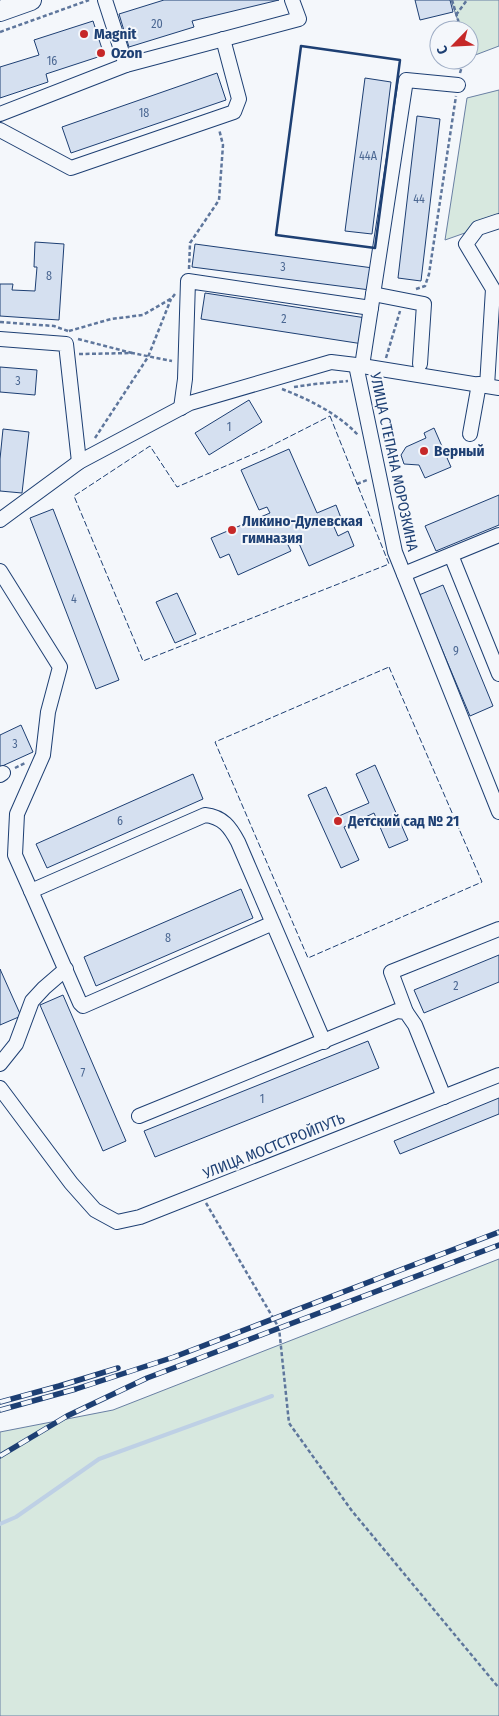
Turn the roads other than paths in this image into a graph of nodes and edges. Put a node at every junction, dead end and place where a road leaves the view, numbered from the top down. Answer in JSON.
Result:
{"nodes":[{"id":1,"x":31,"y":0,"type":"edge"},
{"id":2,"x":105,"y":0,"type":"edge"},
{"id":3,"x":292,"y":0,"type":"edge"},
{"id":4,"x":0,"y":11,"type":"edge"},
{"id":5,"x":222,"y":39,"type":"junction"},
{"id":6,"x":126,"y":65,"type":"junction"},
{"id":7,"x":458,"y":84,"type":"road end"},
{"id":8,"x":0,"y":114,"type":"edge"},
{"id":9,"x":0,"y":130,"type":"edge"},
{"id":10,"x":499,"y":220,"type":"edge"},
{"id":11,"x":372,"y":302,"type":"junction"},
{"id":12,"x":0,"y":339,"type":"edge"},
{"id":13,"x":420,"y":364,"type":"dead end"},
{"id":14,"x":359,"y":365,"type":"junction"},
{"id":15,"x":488,"y":386,"type":"edge"},
{"id":16,"x":181,"y":408,"type":"junction"},
{"id":17,"x":470,"y":434,"type":"dead end"},
{"id":18,"x":79,"y":462,"type":"junction"},
{"id":19,"x":0,"y":520,"type":"edge"},
{"id":20,"x":499,"y":535,"type":"edge"},
{"id":21,"x":451,"y":555,"type":"junction"},
{"id":22,"x":0,"y":571,"type":"edge"},
{"id":23,"x":404,"y":574,"type":"junction"},
{"id":24,"x":499,"y":674,"type":"edge"},
{"id":25,"x":493,"y":779,"type":"edge"},
{"id":26,"x":499,"y":812,"type":"edge"},
{"id":27,"x":31,"y":891,"type":"junction"},
{"id":28,"x":273,"y":923,"type":"junction"},
{"id":29,"x":499,"y":929,"type":"edge"},
{"id":30,"x":66,"y":969,"type":"junction"},
{"id":31,"x":406,"y":1012,"type":"junction"},
{"id":32,"x":324,"y":1042,"type":"junction"},
{"id":33,"x":0,"y":1064,"type":"edge"},
{"id":34,"x":499,"y":1075,"type":"edge"},
{"id":35,"x":0,"y":1088,"type":"edge"},
{"id":36,"x":444,"y":1097,"type":"junction"},
{"id":37,"x":139,"y":1116,"type":"dead end"}],
"edges":[{"from":1,"to":4,"type":"highway"},
{"from":2,"to":6,"type":"street"},
{"from":3,"to":5,"type":"street"},
{"from":5,"to":6,"type":"street"},
{"from":5,"to":9,"type":"street"},
{"from":6,"to":8,"type":"street"},
{"from":7,"to":11,"type":"street"},
{"from":10,"to":15,"type":"street"},
{"from":11,"to":13,"type":"street"},
{"from":11,"to":14,"type":"street"},
{"from":11,"to":16,"type":"street"},
{"from":12,"to":18,"type":"street"},
{"from":14,"to":15,"type":"street","name":"УЛИЦА СТЕПАНА МОРОЗКИНА"},
{"from":14,"to":16,"type":"street"},
{"from":14,"to":23,"type":"street","name":"УЛИЦА СТЕПАНА МОРОЗКИНА"},
{"from":15,"to":17,"type":"street"},
{"from":16,"to":18,"type":"street"},
{"from":18,"to":19,"type":"street"},
{"from":20,"to":21,"type":"street"},
{"from":21,"to":23,"type":"street"},
{"from":21,"to":24,"type":"street"},
{"from":22,"to":27,"type":"street"},
{"from":23,"to":25,"type":"street","name":"УЛИЦА СТЕПАНА МОРОЗКИНА"},
{"from":25,"to":26,"type":"street","name":"УЛИЦА СТЕПАНА МОРОЗКИНА"},
{"from":27,"to":28,"type":"street"},
{"from":27,"to":30,"type":"street"},
{"from":28,"to":30,"type":"street"},
{"from":28,"to":32,"type":"street"},
{"from":29,"to":31,"type":"street"},
{"from":30,"to":33,"type":"street"},
{"from":31,"to":32,"type":"street"},
{"from":31,"to":36,"type":"street"},
{"from":32,"to":37,"type":"street"},
{"from":34,"to":36,"type":"street","name":"УЛИЦА МОСТСТРОЙПУТЬ"},
{"from":35,"to":36,"type":"street","name":"УЛИЦА МОСТСТРОЙПУТЬ"}]}
